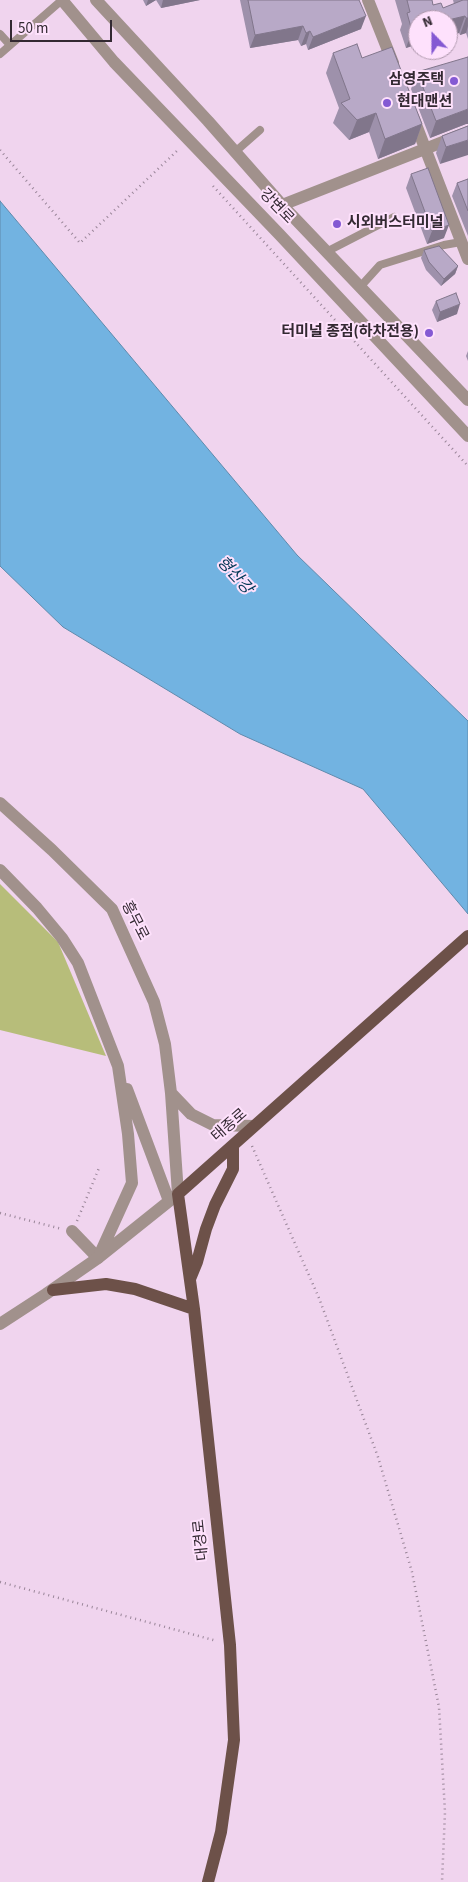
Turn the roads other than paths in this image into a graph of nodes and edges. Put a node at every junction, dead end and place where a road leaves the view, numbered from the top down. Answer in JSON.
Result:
{"nodes":[{"id":1,"x":62,"y":0,"type":"edge"},
{"id":2,"x":96,"y":0,"type":"edge"},
{"id":3,"x":368,"y":0,"type":"edge"},
{"id":4,"x":0,"y":34,"type":"edge"},
{"id":5,"x":10,"y":45,"type":"junction"},
{"id":6,"x":0,"y":54,"type":"edge"},
{"id":7,"x":396,"y":72,"type":"edge"},
{"id":8,"x":408,"y":105,"type":"edge"},
{"id":9,"x":260,"y":130,"type":"dead end"},
{"id":10,"x":468,"y":132,"type":"edge"},
{"id":11,"x":425,"y":148,"type":"junction"},
{"id":12,"x":236,"y":152,"type":"junction"},
{"id":13,"x":282,"y":204,"type":"junction"},
{"id":14,"x":394,"y":217,"type":"dead end"},
{"id":15,"x":465,"y":241,"type":"edge"},
{"id":16,"x":328,"y":251,"type":"junction"},
{"id":17,"x":468,"y":259,"type":"edge"},
{"id":18,"x":361,"y":286,"type":"junction"},
{"id":19,"x":468,"y":400,"type":"edge"},
{"id":20,"x":468,"y":436,"type":"edge"},
{"id":21,"x":0,"y":803,"type":"edge"},
{"id":22,"x":0,"y":870,"type":"edge"},
{"id":23,"x":468,"y":936,"type":"edge"},
{"id":24,"x":118,"y":1066,"type":"junction"},
{"id":25,"x":171,"y":1093,"type":"junction"},
{"id":26,"x":250,"y":1130,"type":"junction"},
{"id":27,"x":233,"y":1145,"type":"junction"},
{"id":28,"x":175,"y":1200,"type":"junction"},
{"id":29,"x":72,"y":1231,"type":"road end"},
{"id":30,"x":98,"y":1258,"type":"junction"},
{"id":31,"x":190,"y":1279,"type":"junction"},
{"id":32,"x":53,"y":1290,"type":"junction"},
{"id":33,"x":194,"y":1309,"type":"junction"},
{"id":34,"x":0,"y":1324,"type":"edge"},
{"id":35,"x":208,"y":1882,"type":"edge"}],
"edges":[{"from":1,"to":5,"type":"lane"},
{"from":1,"to":20,"type":"street","name":"강변로"},
{"from":2,"to":12,"type":"street","name":"강변로"},
{"from":3,"to":7,"type":"street"},
{"from":4,"to":5,"type":"lane"},
{"from":5,"to":6,"type":"lane"},
{"from":8,"to":11,"type":"street"},
{"from":9,"to":12,"type":"lane"},
{"from":10,"to":11,"type":"street","name":"강변로"},
{"from":11,"to":13,"type":"street","name":"강변로"},
{"from":11,"to":15,"type":"street"},
{"from":12,"to":13,"type":"street","name":"강변로"},
{"from":13,"to":16,"type":"street","name":"강변로"},
{"from":14,"to":16,"type":"lane"},
{"from":15,"to":17,"type":"street"},
{"from":15,"to":18,"type":"lane"},
{"from":16,"to":18,"type":"street","name":"강변로"},
{"from":18,"to":19,"type":"street","name":"강변로"},
{"from":21,"to":25,"type":"street","name":"흥무로"},
{"from":22,"to":24,"type":"street"},
{"from":23,"to":26,"type":"main road","name":"태종로"},
{"from":24,"to":28,"type":"street"},
{"from":24,"to":30,"type":"street"},
{"from":25,"to":26,"type":"street"},
{"from":25,"to":28,"type":"street","name":"흥무로"},
{"from":26,"to":27,"type":"main road","name":"태종로"},
{"from":27,"to":28,"type":"main road","name":"태종로"},
{"from":27,"to":31,"type":"main road"},
{"from":28,"to":30,"type":"street","name":"태종로"},
{"from":28,"to":31,"type":"main road","name":"대경로"},
{"from":29,"to":30,"type":"street"},
{"from":30,"to":32,"type":"street","name":"태종로"},
{"from":31,"to":33,"type":"main road","name":"대경로"},
{"from":32,"to":33,"type":"main road"},
{"from":32,"to":34,"type":"street","name":"태종로"},
{"from":33,"to":35,"type":"main road","name":"대경로"}]}
